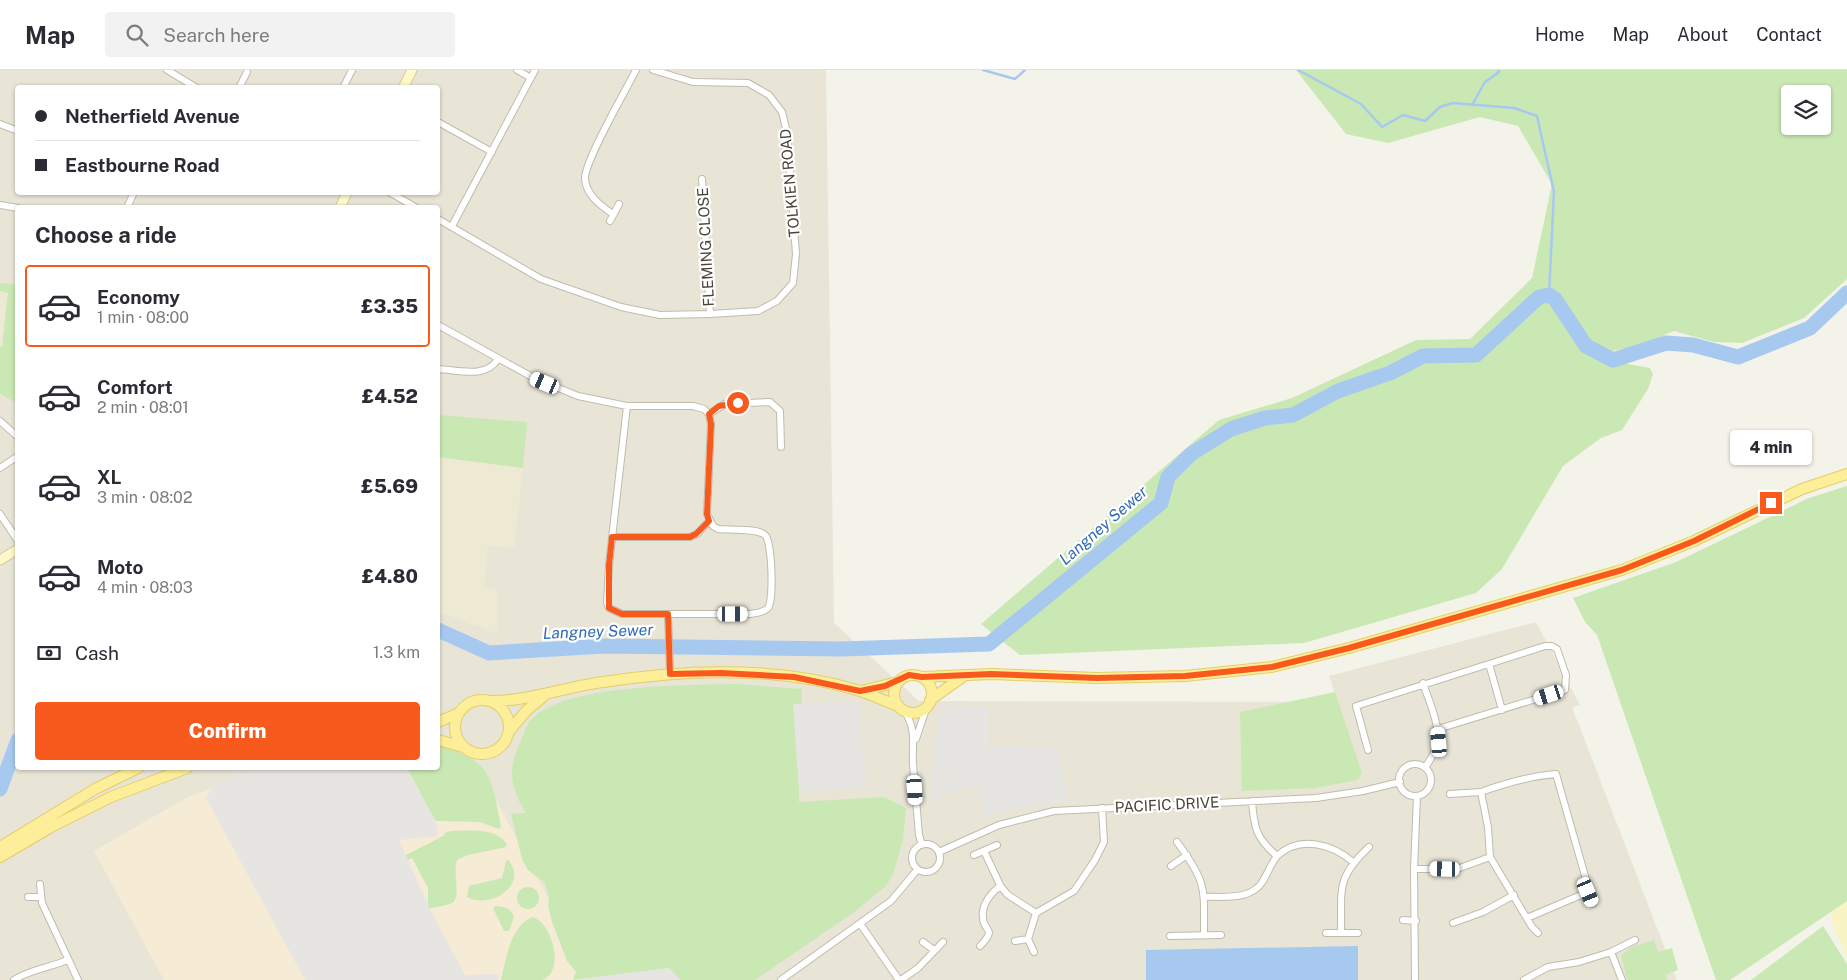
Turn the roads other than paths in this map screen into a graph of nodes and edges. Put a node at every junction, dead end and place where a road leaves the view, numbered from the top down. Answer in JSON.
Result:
{"nodes":[{"id":1,"x":167,"y":70,"type":"edge"},
{"id":2,"x":352,"y":70,"type":"edge"},
{"id":3,"x":412,"y":70,"type":"edge"},
{"id":4,"x":517,"y":70,"type":"edge"},
{"id":5,"x":535,"y":70,"type":"edge"},
{"id":6,"x":636,"y":70,"type":"edge"},
{"id":7,"x":653,"y":70,"type":"edge"},
{"id":8,"x":247,"y":72,"type":"dead end"},
{"id":9,"x":531,"y":78,"type":"junction"},
{"id":10,"x":192,"y":85,"type":"edge"},
{"id":11,"x":240,"y":85,"type":"edge"},
{"id":12,"x":344,"y":85,"type":"edge"},
{"id":13,"x":404,"y":85,"type":"edge"},
{"id":14,"x":440,"y":123,"type":"edge"},
{"id":15,"x":0,"y":124,"type":"edge"},
{"id":16,"x":15,"y":131,"type":"edge"},
{"id":17,"x":492,"y":152,"type":"junction"},
{"id":18,"x":702,"y":179,"type":"dead end"},
{"id":19,"x":394,"y":195,"type":"edge"},
{"id":20,"x":619,"y":204,"type":"dead end"},
{"id":21,"x":0,"y":205,"type":"edge"},
{"id":22,"x":412,"y":205,"type":"edge"},
{"id":23,"x":15,"y":208,"type":"edge"},
{"id":24,"x":614,"y":214,"type":"junction"},
{"id":25,"x":440,"y":220,"type":"edge"},
{"id":26,"x":610,"y":221,"type":"dead end"},
{"id":27,"x":452,"y":226,"type":"junction"},
{"id":28,"x":710,"y":314,"type":"junction"},
{"id":29,"x":440,"y":327,"type":"edge"},
{"id":30,"x":498,"y":359,"type":"junction"},
{"id":31,"x":440,"y":369,"type":"edge"},
{"id":32,"x":627,"y":406,"type":"junction"},
{"id":33,"x":709,"y":414,"type":"junction"},
{"id":34,"x":0,"y":421,"type":"edge"},
{"id":35,"x":15,"y":434,"type":"edge"},
{"id":36,"x":781,"y":447,"type":"dead end"},
{"id":37,"x":15,"y":458,"type":"edge"},
{"id":38,"x":0,"y":468,"type":"edge"},
{"id":39,"x":1847,"y":474,"type":"edge"},
{"id":40,"x":0,"y":514,"type":"edge"},
{"id":41,"x":709,"y":521,"type":"junction"},
{"id":42,"x":15,"y":536,"type":"edge"},
{"id":43,"x":612,"y":537,"type":"junction"},
{"id":44,"x":15,"y":551,"type":"edge"},
{"id":45,"x":0,"y":560,"type":"edge"},
{"id":46,"x":668,"y":614,"type":"junction"},
{"id":47,"x":1490,"y":664,"type":"junction"},
{"id":48,"x":670,"y":674,"type":"junction"},
{"id":49,"x":965,"y":676,"type":"junction"},
{"id":50,"x":922,"y":677,"type":"junction"},
{"id":51,"x":898,"y":682,"type":"junction"},
{"id":52,"x":1423,"y":683,"type":"junction"},
{"id":53,"x":860,"y":691,"type":"junction"},
{"id":54,"x":545,"y":695,"type":"junction"},
{"id":55,"x":491,"y":701,"type":"junction"},
{"id":56,"x":928,"y":703,"type":"junction"},
{"id":57,"x":902,"y":708,"type":"junction"},
{"id":58,"x":1502,"y":710,"type":"junction"},
{"id":59,"x":458,"y":713,"type":"junction"},
{"id":60,"x":440,"y":721,"type":"edge"},
{"id":61,"x":1438,"y":729,"type":"junction"},
{"id":62,"x":510,"y":730,"type":"junction"},
{"id":63,"x":915,"y":740,"type":"junction"},
{"id":64,"x":440,"y":741,"type":"edge"},
{"id":65,"x":464,"y":748,"type":"junction"},
{"id":66,"x":1368,"y":750,"type":"dead end"},
{"id":67,"x":1425,"y":767,"type":"junction"},
{"id":68,"x":134,"y":770,"type":"edge"},
{"id":69,"x":182,"y":770,"type":"edge"},
{"id":70,"x":1400,"y":782,"type":"junction"},
{"id":71,"x":1481,"y":792,"type":"junction"},
{"id":72,"x":1450,"y":794,"type":"dead end"},
{"id":73,"x":1417,"y":796,"type":"junction"},
{"id":74,"x":1252,"y":801,"type":"junction"},
{"id":75,"x":1102,"y":808,"type":"junction"},
{"id":76,"x":1177,"y":842,"type":"dead end"},
{"id":77,"x":997,"y":844,"type":"dead end"},
{"id":78,"x":922,"y":845,"type":"junction"},
{"id":79,"x":0,"y":847,"type":"edge"},
{"id":80,"x":1369,"y":847,"type":"dead end"},
{"id":81,"x":984,"y":851,"type":"junction"},
{"id":82,"x":940,"y":852,"type":"junction"},
{"id":83,"x":974,"y":855,"type":"dead end"},
{"id":84,"x":1187,"y":855,"type":"junction"},
{"id":85,"x":1277,"y":856,"type":"junction"},
{"id":86,"x":1490,"y":856,"type":"junction"},
{"id":87,"x":0,"y":857,"type":"edge"},
{"id":88,"x":1353,"y":862,"type":"junction"},
{"id":89,"x":1172,"y":866,"type":"dead end"},
{"id":90,"x":1414,"y":869,"type":"junction"},
{"id":91,"x":917,"y":870,"type":"junction"},
{"id":92,"x":40,"y":884,"type":"dead end"},
{"id":93,"x":1000,"y":886,"type":"junction"},
{"id":94,"x":1588,"y":892,"type":"junction"},
{"id":95,"x":1514,"y":895,"type":"junction"},
{"id":96,"x":28,"y":897,"type":"dead end"},
{"id":97,"x":41,"y":897,"type":"junction"},
{"id":98,"x":1204,"y":897,"type":"junction"},
{"id":99,"x":1593,"y":904,"type":"dead end"},
{"id":100,"x":1036,"y":912,"type":"junction"},
{"id":101,"x":1527,"y":918,"type":"junction"},
{"id":102,"x":1403,"y":920,"type":"dead end"},
{"id":103,"x":1416,"y":921,"type":"junction"},
{"id":104,"x":1453,"y":923,"type":"dead end"},
{"id":105,"x":860,"y":925,"type":"junction"},
{"id":106,"x":1326,"y":933,"type":"dead end"},
{"id":107,"x":1341,"y":933,"type":"junction"},
{"id":108,"x":1358,"y":933,"type":"dead end"},
{"id":109,"x":1538,"y":933,"type":"dead end"},
{"id":110,"x":1204,"y":935,"type":"junction"},
{"id":111,"x":1221,"y":935,"type":"dead end"},
{"id":112,"x":1170,"y":936,"type":"dead end"},
{"id":113,"x":1028,"y":939,"type":"junction"},
{"id":114,"x":1635,"y":940,"type":"dead end"},
{"id":115,"x":1015,"y":941,"type":"dead end"},
{"id":116,"x":923,"y":942,"type":"dead end"},
{"id":117,"x":942,"y":942,"type":"dead end"},
{"id":118,"x":980,"y":946,"type":"dead end"},
{"id":119,"x":934,"y":950,"type":"junction"},
{"id":120,"x":1034,"y":952,"type":"dead end"},
{"id":121,"x":1611,"y":952,"type":"junction"},
{"id":122,"x":67,"y":960,"type":"junction"},
{"id":123,"x":14,"y":980,"type":"edge"},
{"id":124,"x":78,"y":980,"type":"edge"},
{"id":125,"x":781,"y":980,"type":"edge"},
{"id":126,"x":900,"y":980,"type":"edge"},
{"id":127,"x":1415,"y":980,"type":"edge"},
{"id":128,"x":1524,"y":980,"type":"edge"},
{"id":129,"x":1622,"y":980,"type":"edge"}],
"edges":[{"from":1,"to":10,"type":"street"},
{"from":2,"to":12,"type":"street"},
{"from":3,"to":13,"type":"street"},
{"from":4,"to":9,"type":"street"},
{"from":5,"to":9,"type":"street"},
{"from":6,"to":24,"type":"street"},
{"from":7,"to":28,"type":"street","name":"TOLKIEN ROAD"},
{"from":8,"to":11,"type":"street"},
{"from":9,"to":17,"type":"street"},
{"from":14,"to":17,"type":"street"},
{"from":15,"to":16,"type":"street"},
{"from":17,"to":27,"type":"street"},
{"from":18,"to":28,"type":"street","name":"FLEMING CLOSE"},
{"from":19,"to":22,"type":"street"},
{"from":20,"to":24,"type":"street"},
{"from":21,"to":23,"type":"street"},
{"from":24,"to":26,"type":"street"},
{"from":25,"to":27,"type":"street"},
{"from":27,"to":28,"type":"street"},
{"from":29,"to":30,"type":"street"},
{"from":30,"to":31,"type":"street"},
{"from":30,"to":32,"type":"street"},
{"from":32,"to":33,"type":"street"},
{"from":32,"to":43,"type":"street"},
{"from":33,"to":36,"type":"street"},
{"from":33,"to":41,"type":"street"},
{"from":34,"to":35,"type":"street"},
{"from":37,"to":38,"type":"street"},
{"from":39,"to":49,"type":"main road"},
{"from":40,"to":42,"type":"street"},
{"from":41,"to":43,"type":"street"},
{"from":41,"to":46,"type":"street"},
{"from":43,"to":46,"type":"street"},
{"from":44,"to":45,"type":"street"},
{"from":46,"to":48,"type":"street"},
{"from":47,"to":52,"type":"street"},
{"from":47,"to":58,"type":"street"},
{"from":47,"to":58,"type":"street"},
{"from":48,"to":53,"type":"main road"},
{"from":48,"to":54,"type":"main road"},
{"from":49,"to":50,"type":"main road"},
{"from":49,"to":56,"type":"main road"},
{"from":50,"to":51,"type":"main road"},
{"from":50,"to":56,"type":"main road"},
{"from":51,"to":53,"type":"main road"},
{"from":51,"to":57,"type":"main road"},
{"from":52,"to":61,"type":"street"},
{"from":52,"to":66,"type":"street"},
{"from":53,"to":57,"type":"main road"},
{"from":54,"to":55,"type":"main road"},
{"from":54,"to":62,"type":"main road"},
{"from":55,"to":59,"type":"main road"},
{"from":55,"to":62,"type":"main road"},
{"from":56,"to":57,"type":"main road"},
{"from":56,"to":63,"type":"street"},
{"from":57,"to":63,"type":"street"},
{"from":58,"to":61,"type":"street"},
{"from":59,"to":60,"type":"main road"},
{"from":59,"to":65,"type":"main road"},
{"from":61,"to":67,"type":"street"},
{"from":62,"to":65,"type":"main road"},
{"from":63,"to":78,"type":"street"},
{"from":64,"to":65,"type":"main road"},
{"from":67,"to":70,"type":"street"},
{"from":67,"to":73,"type":"street"},
{"from":68,"to":79,"type":"main road"},
{"from":69,"to":87,"type":"main road"},
{"from":70,"to":73,"type":"street"},
{"from":70,"to":74,"type":"street","name":"PACIFIC DRIVE"},
{"from":71,"to":72,"type":"street"},
{"from":71,"to":86,"type":"street"},
{"from":71,"to":94,"type":"street"},
{"from":73,"to":90,"type":"street"},
{"from":74,"to":75,"type":"street","name":"PACIFIC DRIVE"},
{"from":74,"to":85,"type":"street"},
{"from":75,"to":82,"type":"street","name":"PACIFIC DRIVE"},
{"from":75,"to":100,"type":"street"},
{"from":76,"to":84,"type":"street"},
{"from":77,"to":81,"type":"street"},
{"from":78,"to":82,"type":"street"},
{"from":78,"to":91,"type":"street"},
{"from":80,"to":88,"type":"street"},
{"from":81,"to":83,"type":"street"},
{"from":81,"to":93,"type":"street"},
{"from":82,"to":91,"type":"street"},
{"from":84,"to":89,"type":"street"},
{"from":84,"to":98,"type":"street"},
{"from":85,"to":88,"type":"street"},
{"from":85,"to":98,"type":"street"},
{"from":86,"to":90,"type":"street"},
{"from":86,"to":95,"type":"street"},
{"from":88,"to":107,"type":"street"},
{"from":90,"to":103,"type":"street"},
{"from":91,"to":105,"type":"street"},
{"from":92,"to":97,"type":"street"},
{"from":93,"to":100,"type":"street"},
{"from":93,"to":118,"type":"street"},
{"from":94,"to":99,"type":"street"},
{"from":94,"to":101,"type":"street"},
{"from":95,"to":101,"type":"street"},
{"from":95,"to":104,"type":"street"},
{"from":96,"to":97,"type":"street"},
{"from":97,"to":122,"type":"street"},
{"from":98,"to":110,"type":"street"},
{"from":100,"to":113,"type":"street"},
{"from":101,"to":109,"type":"street"},
{"from":102,"to":103,"type":"street"},
{"from":103,"to":127,"type":"street"},
{"from":105,"to":125,"type":"street"},
{"from":105,"to":126,"type":"street"},
{"from":106,"to":107,"type":"street"},
{"from":107,"to":108,"type":"street"},
{"from":110,"to":111,"type":"street"},
{"from":110,"to":112,"type":"street"},
{"from":113,"to":115,"type":"street"},
{"from":113,"to":120,"type":"street"},
{"from":114,"to":121,"type":"street"},
{"from":116,"to":119,"type":"street"},
{"from":117,"to":119,"type":"street"},
{"from":119,"to":126,"type":"street"},
{"from":121,"to":128,"type":"street"},
{"from":121,"to":129,"type":"street"},
{"from":122,"to":123,"type":"street"},
{"from":122,"to":124,"type":"street"}]}
